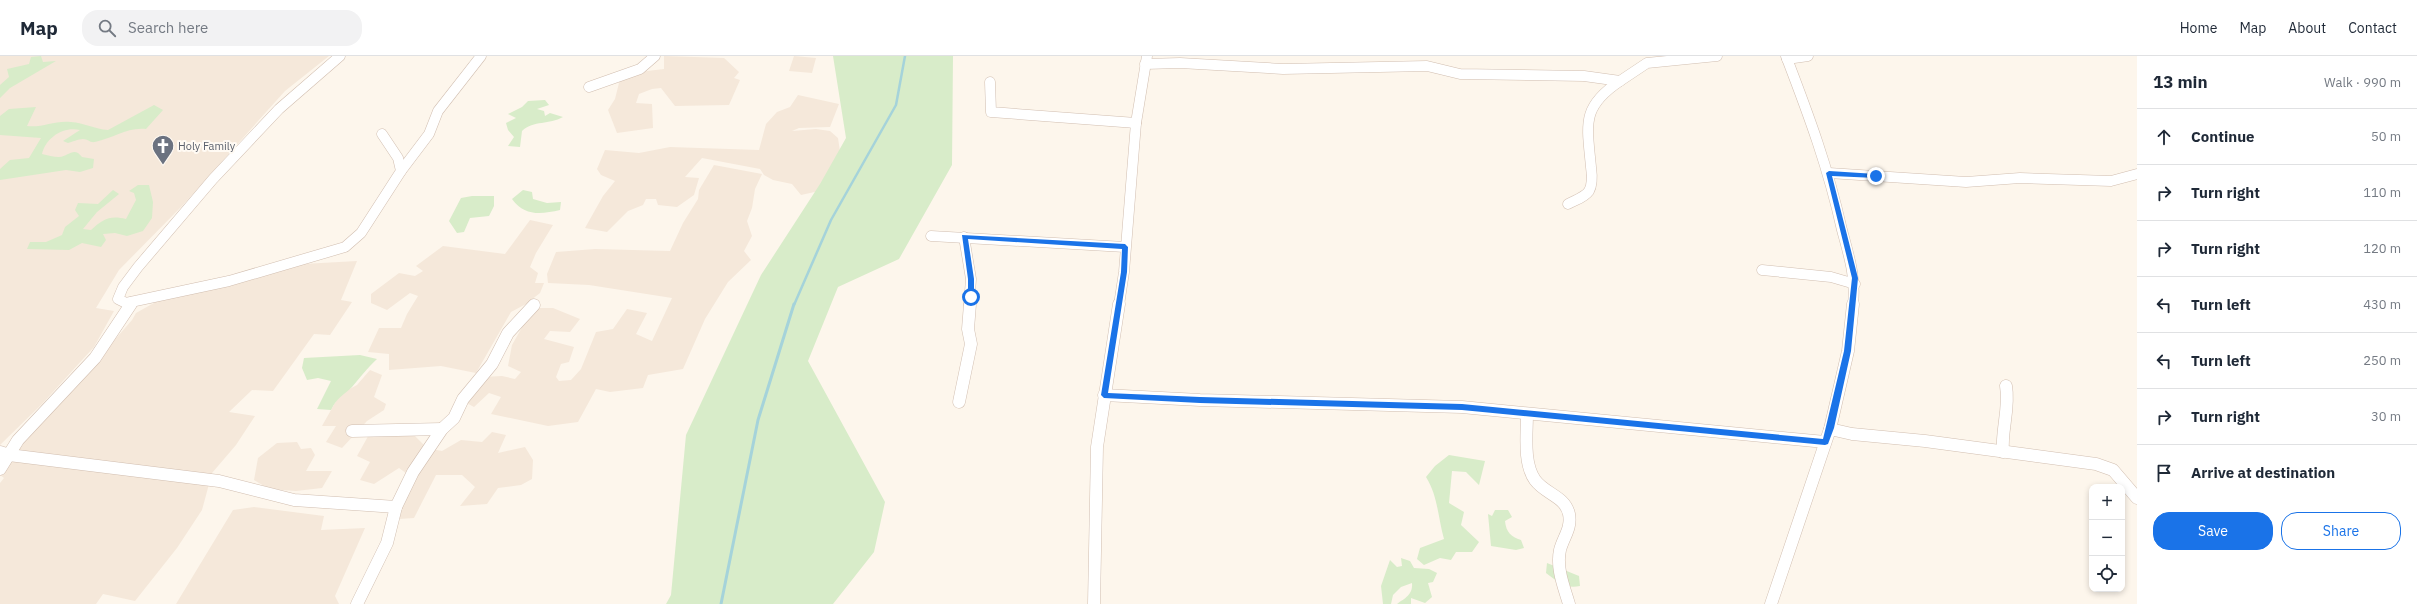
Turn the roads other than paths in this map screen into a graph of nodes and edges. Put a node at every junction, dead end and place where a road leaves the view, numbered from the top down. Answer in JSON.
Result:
{"nodes":[{"id":1,"x":340,"y":56,"type":"edge"},
{"id":2,"x":480,"y":56,"type":"edge"},
{"id":3,"x":655,"y":56,"type":"edge"},
{"id":4,"x":1717,"y":56,"type":"edge"},
{"id":5,"x":1808,"y":56,"type":"edge"},
{"id":6,"x":1786,"y":58,"type":"edge"},
{"id":7,"x":1146,"y":60,"type":"edge"},
{"id":8,"x":1645,"y":60,"type":"edge"},
{"id":9,"x":1620,"y":81,"type":"junction"},
{"id":10,"x":990,"y":82,"type":"dead end"},
{"id":11,"x":589,"y":87,"type":"dead end"},
{"id":12,"x":1136,"y":123,"type":"junction"},
{"id":13,"x":382,"y":134,"type":"dead end"},
{"id":14,"x":401,"y":171,"type":"junction"},
{"id":15,"x":1829,"y":173,"type":"junction"},
{"id":16,"x":2137,"y":174,"type":"edge"},
{"id":17,"x":1568,"y":204,"type":"dead end"},
{"id":18,"x":930,"y":236,"type":"dead end"},
{"id":19,"x":964,"y":237,"type":"junction"},
{"id":20,"x":1125,"y":247,"type":"junction"},
{"id":21,"x":1762,"y":270,"type":"dead end"},
{"id":22,"x":1855,"y":284,"type":"junction"},
{"id":23,"x":132,"y":302,"type":"junction"},
{"id":24,"x":534,"y":305,"type":"dead end"},
{"id":25,"x":2006,"y":386,"type":"dead end"},
{"id":26,"x":1104,"y":395,"type":"junction"},
{"id":27,"x":958,"y":402,"type":"dead end"},
{"id":28,"x":1527,"y":414,"type":"junction"},
{"id":29,"x":1830,"y":428,"type":"junction"},
{"id":30,"x":442,"y":429,"type":"junction"},
{"id":31,"x":352,"y":431,"type":"dead end"},
{"id":32,"x":1825,"y":442,"type":"junction"},
{"id":33,"x":2003,"y":452,"type":"junction"},
{"id":34,"x":4,"y":454,"type":"edge"},
{"id":35,"x":0,"y":469,"type":"edge"},
{"id":36,"x":2137,"y":498,"type":"edge"},
{"id":37,"x":396,"y":507,"type":"junction"},
{"id":38,"x":357,"y":604,"type":"edge"},
{"id":39,"x":1094,"y":604,"type":"edge"},
{"id":40,"x":1569,"y":604,"type":"edge"},
{"id":41,"x":1771,"y":604,"type":"edge"}],
"edges":[{"from":1,"to":23,"type":"street"},
{"from":2,"to":14,"type":"street"},
{"from":3,"to":11,"type":"street"},
{"from":4,"to":8,"type":"street"},
{"from":5,"to":6,"type":"street"},
{"from":6,"to":15,"type":"street"},
{"from":7,"to":9,"type":"street"},
{"from":7,"to":12,"type":"street"},
{"from":8,"to":9,"type":"street"},
{"from":9,"to":17,"type":"street"},
{"from":10,"to":12,"type":"street"},
{"from":12,"to":20,"type":"street"},
{"from":13,"to":14,"type":"street"},
{"from":14,"to":23,"type":"street"},
{"from":15,"to":16,"type":"street"},
{"from":15,"to":22,"type":"street"},
{"from":18,"to":19,"type":"street"},
{"from":19,"to":20,"type":"street"},
{"from":19,"to":27,"type":"street"},
{"from":20,"to":26,"type":"street"},
{"from":21,"to":22,"type":"street"},
{"from":22,"to":29,"type":"street"},
{"from":23,"to":34,"type":"street"},
{"from":24,"to":30,"type":"street"},
{"from":25,"to":33,"type":"street"},
{"from":26,"to":28,"type":"street"},
{"from":26,"to":39,"type":"street"},
{"from":28,"to":32,"type":"street"},
{"from":28,"to":40,"type":"street"},
{"from":29,"to":32,"type":"street"},
{"from":29,"to":33,"type":"street"},
{"from":30,"to":31,"type":"street"},
{"from":30,"to":37,"type":"street"},
{"from":32,"to":41,"type":"street"},
{"from":33,"to":36,"type":"street"},
{"from":34,"to":35,"type":"street"},
{"from":34,"to":37,"type":"street"},
{"from":37,"to":38,"type":"street"}]}
